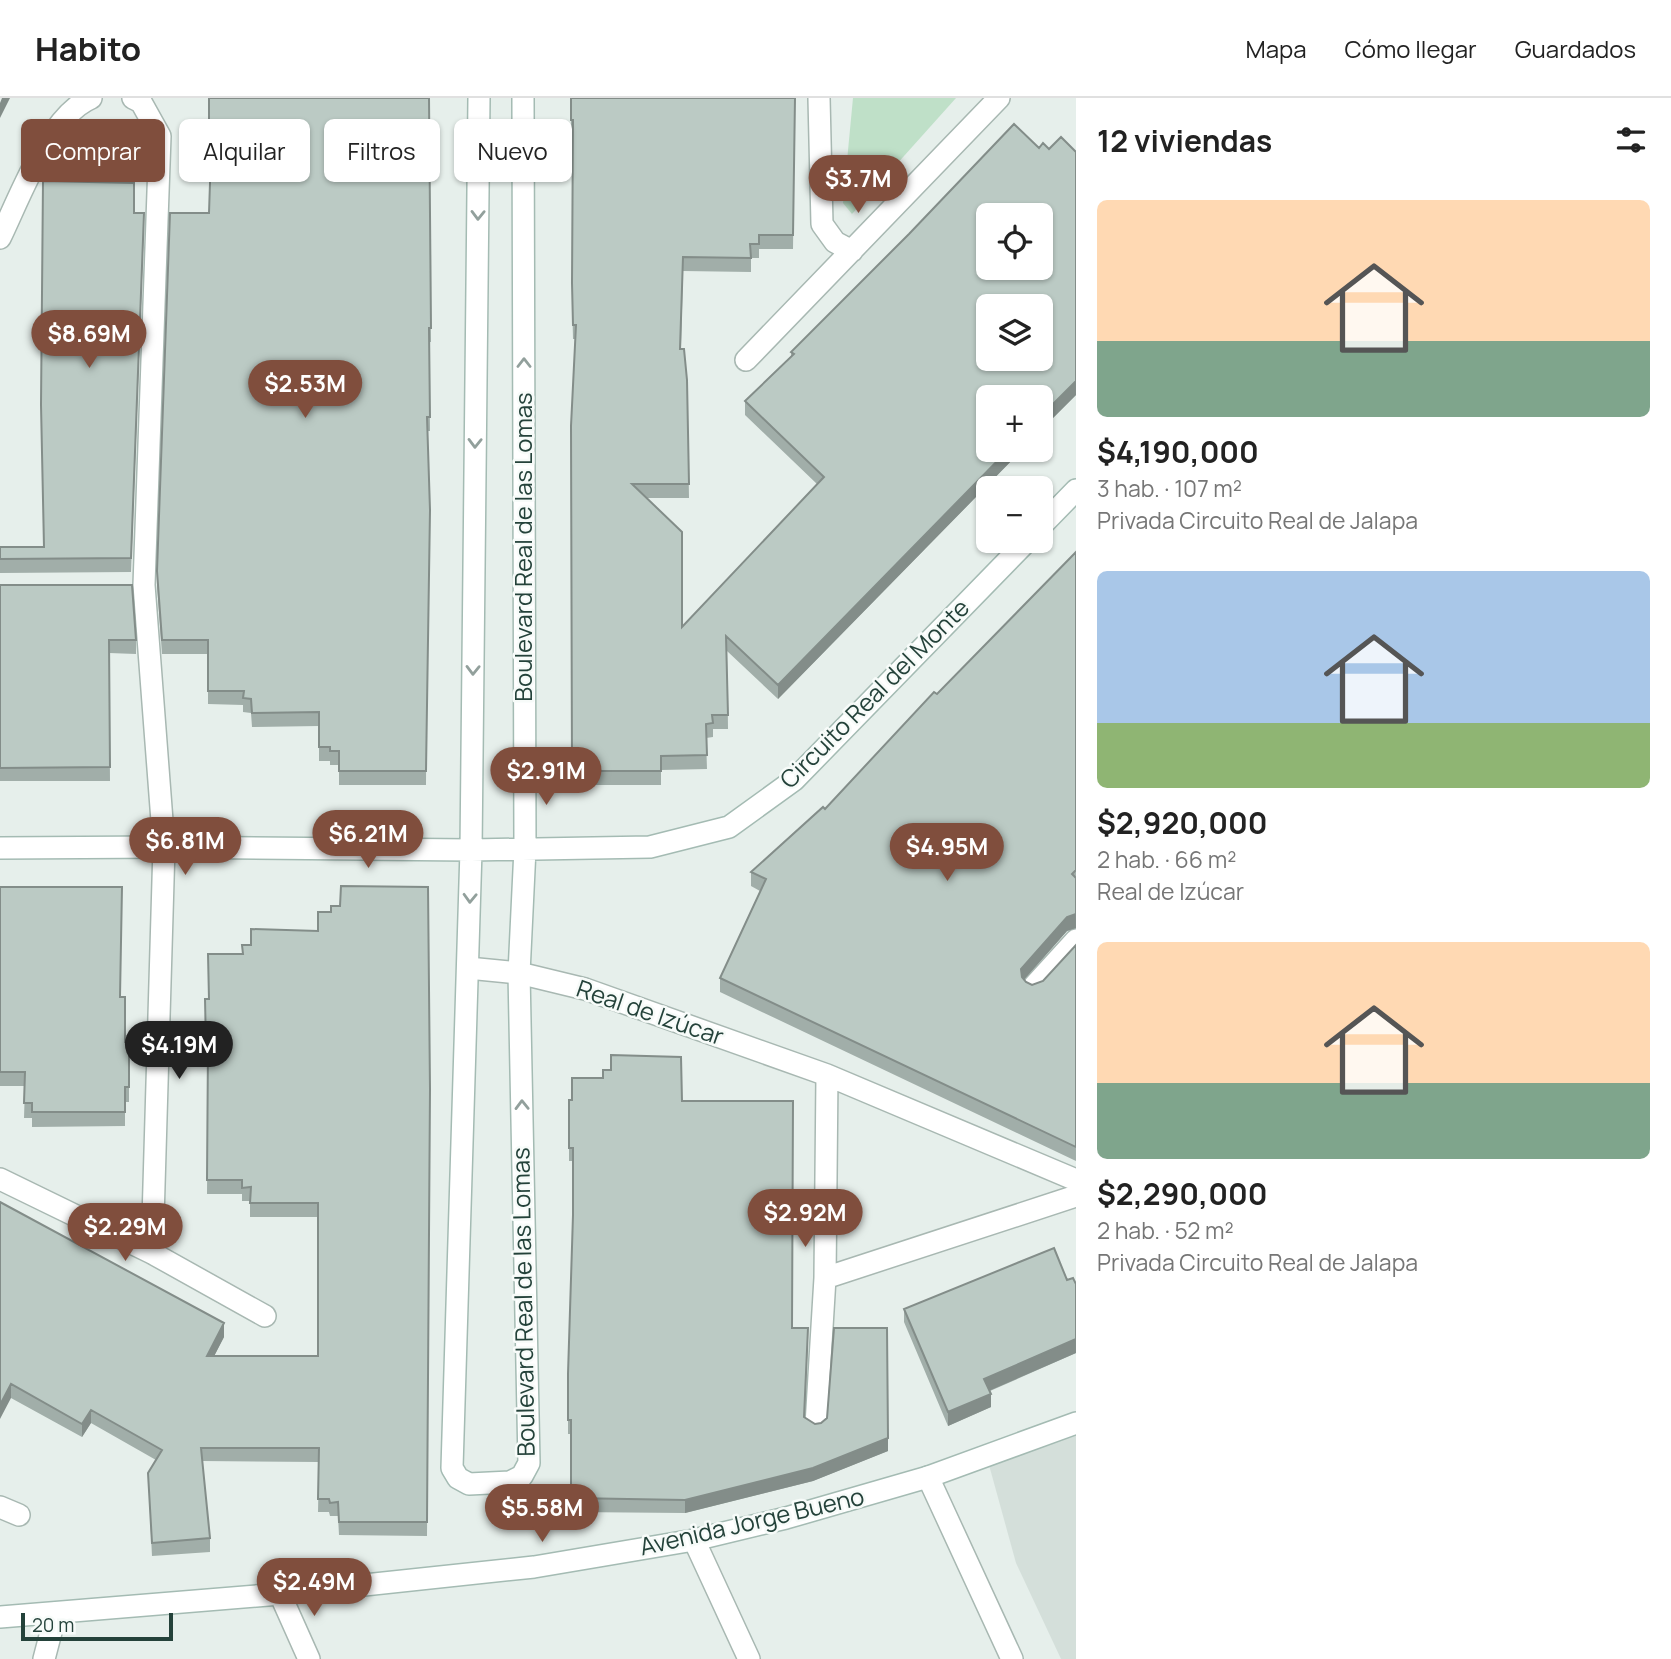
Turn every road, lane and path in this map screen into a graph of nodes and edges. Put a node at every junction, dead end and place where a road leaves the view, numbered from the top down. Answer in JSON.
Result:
{"nodes":[{"id":1,"x":90,"y":98,"type":"edge"},
{"id":2,"x":133,"y":98,"type":"edge"},
{"id":3,"x":479,"y":98,"type":"edge"},
{"id":4,"x":523,"y":98,"type":"edge"},
{"id":5,"x":819,"y":98,"type":"edge"},
{"id":6,"x":999,"y":98,"type":"edge"},
{"id":7,"x":0,"y":238,"type":"edge"},
{"id":8,"x":852,"y":251,"type":"junction"},
{"id":9,"x":746,"y":360,"type":"dead end"},
{"id":10,"x":1076,"y":490,"type":"edge"},
{"id":11,"x":1053,"y":514,"type":"edge"},
{"id":12,"x":1015,"y":553,"type":"edge"},
{"id":13,"x":118,"y":585,"type":"edge"},
{"id":14,"x":144,"y":585,"type":"junction"},
{"id":15,"x":164,"y":847,"type":"junction"},
{"id":16,"x":0,"y":848,"type":"edge"},
{"id":17,"x":525,"y":849,"type":"junction"},
{"id":18,"x":471,"y":850,"type":"junction"},
{"id":19,"x":1076,"y":940,"type":"edge"},
{"id":20,"x":468,"y":968,"type":"junction"},
{"id":21,"x":519,"y":973,"type":"junction"},
{"id":22,"x":1034,"y":986,"type":"edge"},
{"id":23,"x":827,"y":1075,"type":"junction"},
{"id":24,"x":0,"y":1179,"type":"edge"},
{"id":25,"x":1076,"y":1180,"type":"edge"},
{"id":26,"x":1076,"y":1196,"type":"edge"},
{"id":27,"x":152,"y":1252,"type":"junction"},
{"id":28,"x":825,"y":1278,"type":"junction"},
{"id":29,"x":265,"y":1316,"type":"dead end"},
{"id":30,"x":1076,"y":1423,"type":"edge"},
{"id":31,"x":817,"y":1425,"type":"edge"},
{"id":32,"x":928,"y":1477,"type":"junction"},
{"id":33,"x":694,"y":1540,"type":"junction"},
{"id":34,"x":280,"y":1594,"type":"junction"},
{"id":35,"x":55,"y":1613,"type":"junction"},
{"id":36,"x":0,"y":1617,"type":"edge"},
{"id":37,"x":44,"y":1659,"type":"edge"},
{"id":38,"x":309,"y":1659,"type":"edge"},
{"id":39,"x":749,"y":1659,"type":"edge"},
{"id":40,"x":1012,"y":1659,"type":"edge"}],
"edges":[{"from":1,"to":7,"type":"street"},
{"from":2,"to":14,"type":"street"},
{"from":3,"to":18,"type":"street","name":"Boulevard Real de las Lomas","one_way":true},
{"from":17,"to":4,"type":"street","name":"Boulevard Real de las Lomas","one_way":true},
{"from":5,"to":8,"type":"street"},
{"from":6,"to":8,"type":"street"},
{"from":8,"to":9,"type":"street"},
{"from":10,"to":11,"type":"street"},
{"from":12,"to":17,"type":"street","name":"Circuito Real del Monte"},
{"from":13,"to":14,"type":"street"},
{"from":14,"to":15,"type":"street"},
{"from":15,"to":16,"type":"street","name":"Circuito Real del Monte"},
{"from":15,"to":18,"type":"street","name":"Circuito Real del Monte"},
{"from":15,"to":27,"type":"street"},
{"from":17,"to":18,"type":"street","name":"Circuito Real del Monte"},
{"from":17,"to":21,"type":"street","name":"Boulevard Real de las Lomas"},
{"from":18,"to":20,"type":"street","name":"Boulevard Real de las Lomas","one_way":true},
{"from":19,"to":22,"type":"street"},
{"from":20,"to":21,"type":"street","name":"Real de Izúcar"},
{"from":20,"to":21,"type":"street","name":"Boulevard Real de las Lomas","one_way":true},
{"from":21,"to":23,"type":"street","name":"Real de Izúcar"},
{"from":23,"to":25,"type":"street","name":"Real de Izúcar"},
{"from":23,"to":28,"type":"street"},
{"from":24,"to":27,"type":"street"},
{"from":26,"to":28,"type":"street"},
{"from":27,"to":29,"type":"street"},
{"from":28,"to":31,"type":"street"},
{"from":30,"to":32,"type":"street","name":"Avenida Jorge Bueno"},
{"from":32,"to":33,"type":"street","name":"Avenida Jorge Bueno"},
{"from":32,"to":40,"type":"street"},
{"from":33,"to":34,"type":"street","name":"Avenida Jorge Bueno"},
{"from":33,"to":39,"type":"street"},
{"from":34,"to":35,"type":"street","name":"Avenida Jorge Bueno"},
{"from":34,"to":38,"type":"street"},
{"from":35,"to":36,"type":"street","name":"Avenida Jorge Bueno"},
{"from":35,"to":37,"type":"street"}]}
